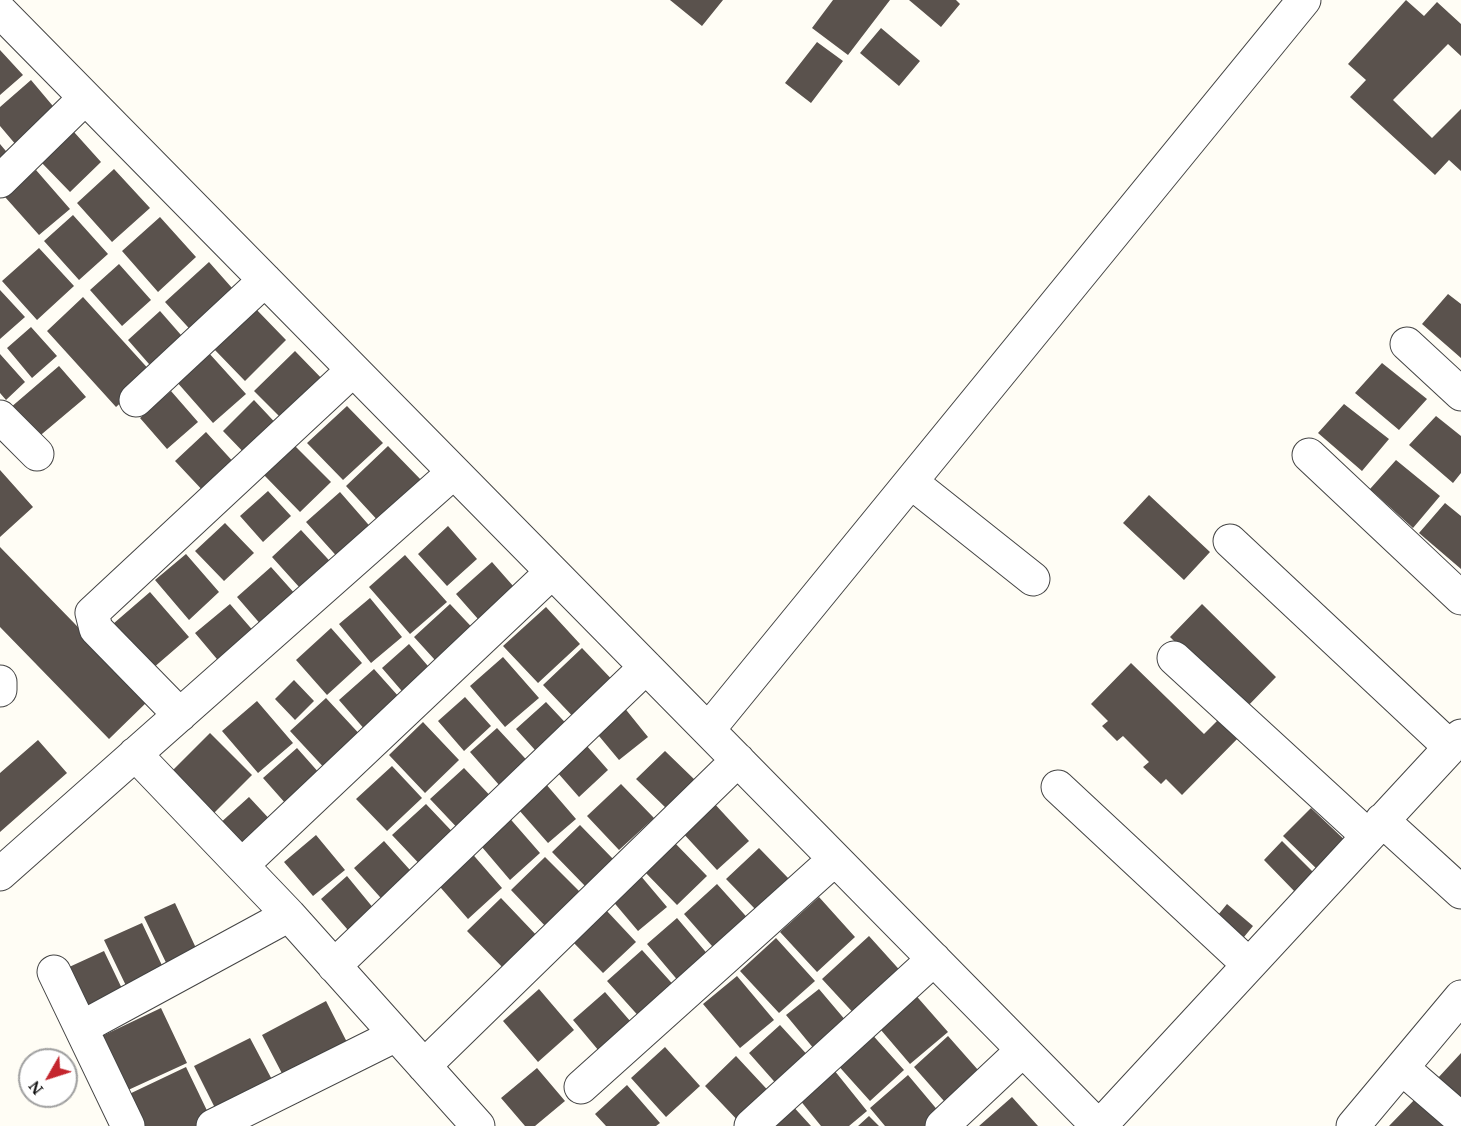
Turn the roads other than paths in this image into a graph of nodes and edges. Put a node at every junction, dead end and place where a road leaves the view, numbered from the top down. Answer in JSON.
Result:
{"nodes":[{"id":1,"x":1304,"y":0,"type":"edge"},
{"id":2,"x":0,"y":11,"type":"edge"},
{"id":3,"x":85,"y":98,"type":"junction"},
{"id":4,"x":0,"y":181,"type":"edge"},
{"id":5,"x":265,"y":280,"type":"junction"},
{"id":6,"x":1407,"y":344,"type":"dead end"},
{"id":7,"x":353,"y":370,"type":"junction"},
{"id":8,"x":1461,"y":394,"type":"edge"},
{"id":9,"x":136,"y":399,"type":"dead end"},
{"id":10,"x":0,"y":417,"type":"edge"},
{"id":11,"x":37,"y":454,"type":"dead end"},
{"id":12,"x":1309,"y":455,"type":"dead end"},
{"id":13,"x":454,"y":472,"type":"junction"},
{"id":14,"x":910,"y":482,"type":"junction"},
{"id":15,"x":1230,"y":542,"type":"dead end"},
{"id":16,"x":552,"y":572,"type":"junction"},
{"id":17,"x":1034,"y":579,"type":"dead end"},
{"id":18,"x":1461,"y":598,"type":"edge"},
{"id":19,"x":1174,"y":658,"type":"dead end"},
{"id":20,"x":646,"y":667,"type":"junction"},
{"id":21,"x":0,"y":682,"type":"edge"},
{"id":22,"x":0,"y":690,"type":"edge"},
{"id":23,"x":180,"y":715,"type":"junction"},
{"id":24,"x":708,"y":730,"type":"junction"},
{"id":25,"x":1456,"y":741,"type":"edge"},
{"id":26,"x":135,"y":754,"type":"junction"},
{"id":27,"x":738,"y":760,"type":"junction"},
{"id":28,"x":1058,"y":787,"type":"dead end"},
{"id":29,"x":1375,"y":828,"type":"junction"},
{"id":30,"x":835,"y":859,"type":"junction"},
{"id":31,"x":242,"y":866,"type":"junction"},
{"id":32,"x":0,"y":874,"type":"edge"},
{"id":33,"x":1461,"y":892,"type":"edge"},
{"id":34,"x":289,"y":915,"type":"junction"},
{"id":35,"x":933,"y":959,"type":"junction"},
{"id":36,"x":1249,"y":965,"type":"junction"},
{"id":37,"x":334,"y":966,"type":"junction"},
{"id":38,"x":54,"y":972,"type":"dead end"},
{"id":39,"x":1461,"y":997,"type":"edge"},
{"id":40,"x":81,"y":1028,"type":"junction"},
{"id":41,"x":396,"y":1035,"type":"junction"},
{"id":42,"x":1023,"y":1050,"type":"junction"},
{"id":43,"x":424,"y":1066,"type":"junction"},
{"id":44,"x":1402,"y":1068,"type":"junction"},
{"id":45,"x":581,"y":1087,"type":"dead end"},
{"id":46,"x":1461,"y":1119,"type":"edge"},
{"id":47,"x":128,"y":1126,"type":"edge"},
{"id":48,"x":213,"y":1126,"type":"edge"},
{"id":49,"x":478,"y":1126,"type":"edge"},
{"id":50,"x":751,"y":1126,"type":"edge"},
{"id":51,"x":942,"y":1126,"type":"edge"},
{"id":52,"x":1099,"y":1126,"type":"edge"},
{"id":53,"x":1353,"y":1126,"type":"edge"}],
"edges":[{"from":1,"to":14,"type":"street"},
{"from":2,"to":3,"type":"street"},
{"from":3,"to":4,"type":"street"},
{"from":3,"to":5,"type":"street"},
{"from":5,"to":7,"type":"street"},
{"from":5,"to":9,"type":"street"},
{"from":6,"to":8,"type":"street"},
{"from":7,"to":13,"type":"street"},
{"from":7,"to":23,"type":"street"},
{"from":10,"to":11,"type":"street"},
{"from":12,"to":18,"type":"street"},
{"from":13,"to":16,"type":"street"},
{"from":13,"to":23,"type":"street"},
{"from":14,"to":17,"type":"street"},
{"from":14,"to":24,"type":"street"},
{"from":15,"to":25,"type":"street"},
{"from":16,"to":20,"type":"street"},
{"from":16,"to":31,"type":"street"},
{"from":19,"to":29,"type":"street"},
{"from":20,"to":24,"type":"street"},
{"from":20,"to":37,"type":"street"},
{"from":21,"to":22,"type":"street"},
{"from":23,"to":26,"type":"street"},
{"from":24,"to":27,"type":"street"},
{"from":25,"to":29,"type":"street"},
{"from":26,"to":31,"type":"street"},
{"from":26,"to":32,"type":"street"},
{"from":27,"to":30,"type":"street"},
{"from":27,"to":43,"type":"street"},
{"from":28,"to":36,"type":"street"},
{"from":29,"to":33,"type":"street"},
{"from":29,"to":36,"type":"street"},
{"from":30,"to":35,"type":"street"},
{"from":30,"to":45,"type":"street"},
{"from":31,"to":34,"type":"street"},
{"from":34,"to":37,"type":"street"},
{"from":34,"to":40,"type":"street"},
{"from":35,"to":42,"type":"street"},
{"from":35,"to":50,"type":"street"},
{"from":36,"to":52,"type":"street"},
{"from":37,"to":41,"type":"street"},
{"from":38,"to":40,"type":"street"},
{"from":39,"to":44,"type":"street"},
{"from":40,"to":47,"type":"street"},
{"from":41,"to":43,"type":"street"},
{"from":41,"to":48,"type":"street"},
{"from":42,"to":51,"type":"street"},
{"from":42,"to":52,"type":"street"},
{"from":43,"to":49,"type":"street"},
{"from":44,"to":46,"type":"street"},
{"from":44,"to":53,"type":"street"}]}
